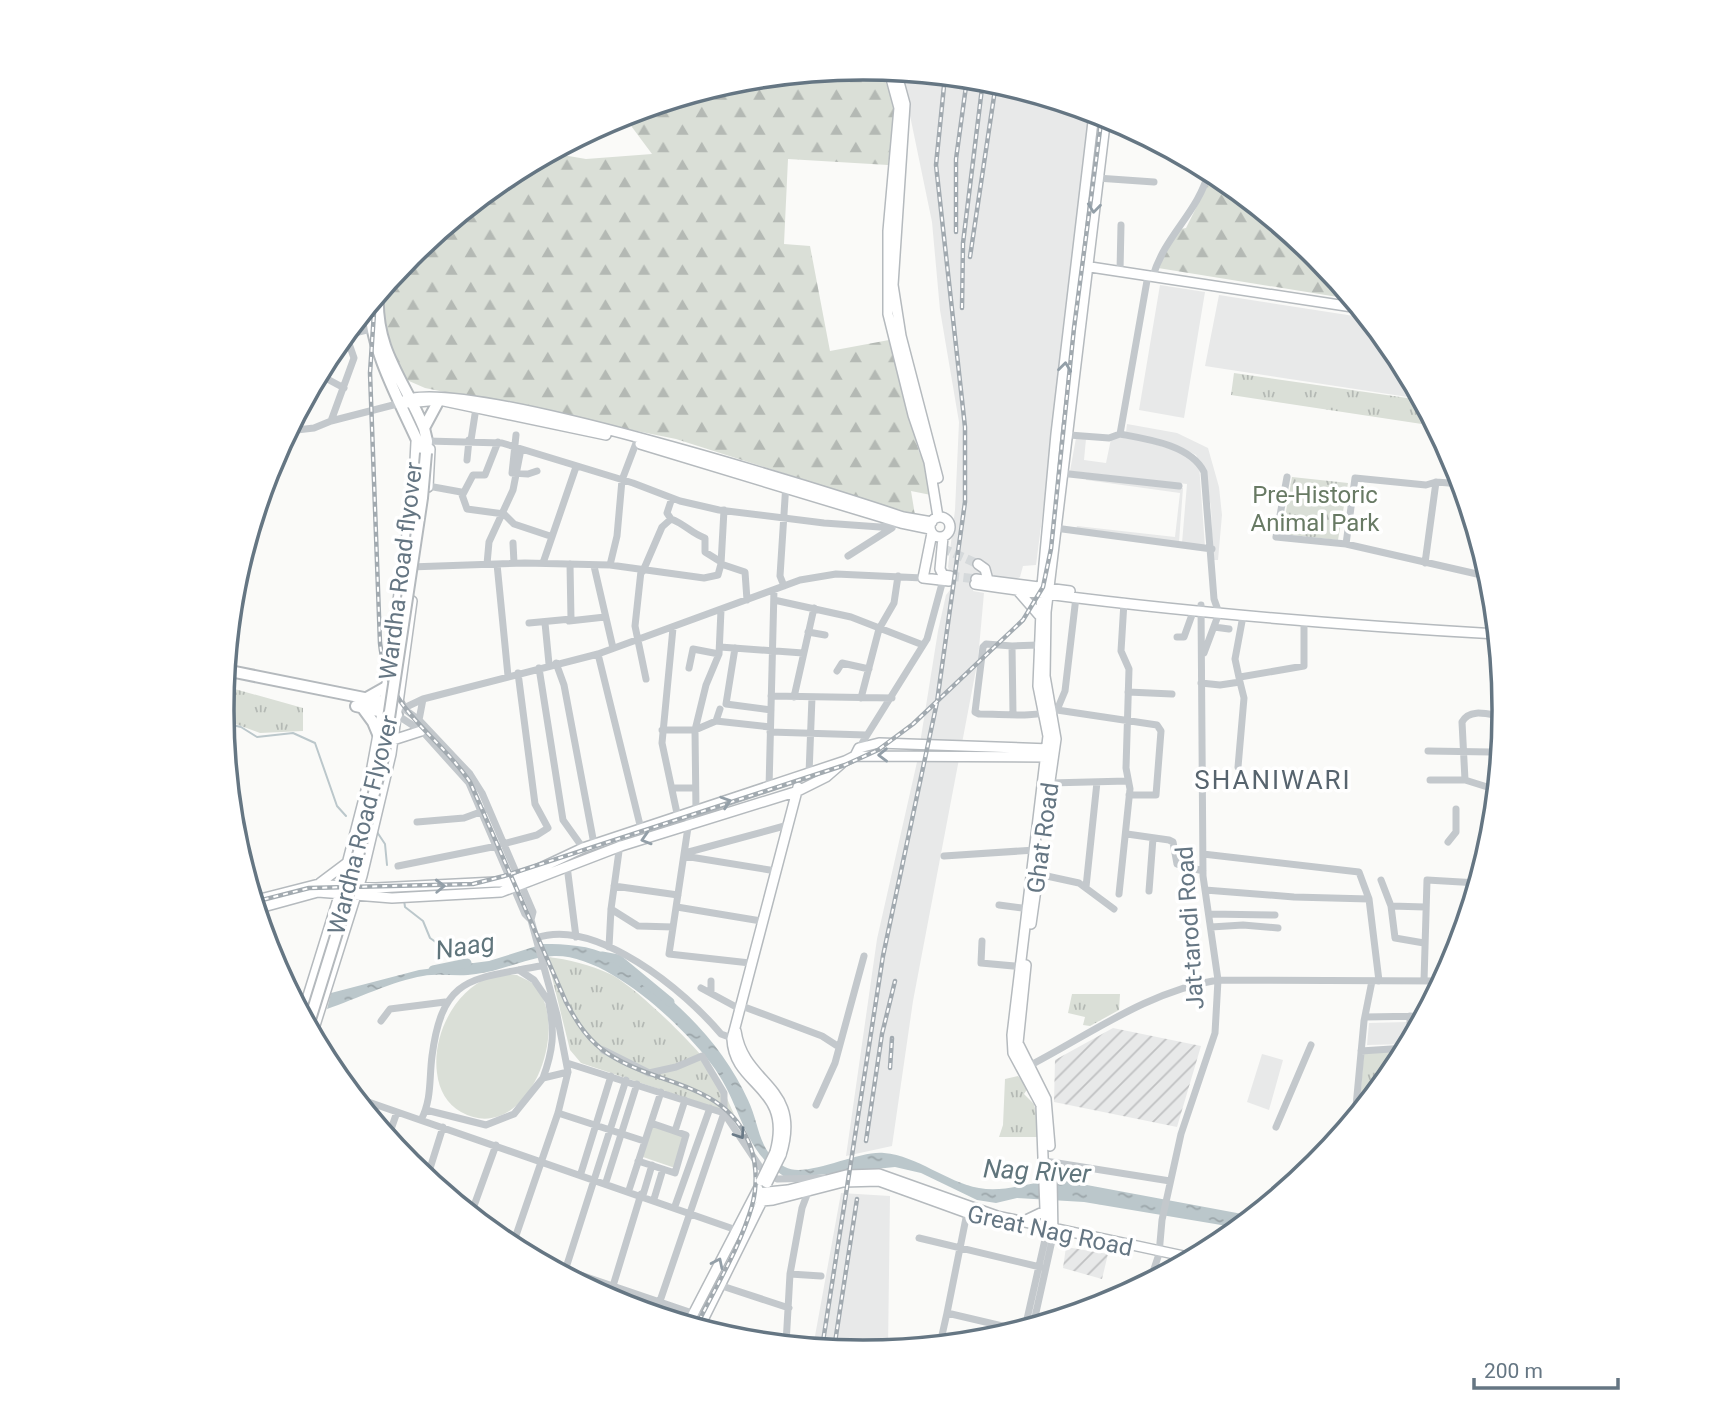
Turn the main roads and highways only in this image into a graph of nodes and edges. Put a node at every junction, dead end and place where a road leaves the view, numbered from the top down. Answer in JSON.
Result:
{"nodes":[{"id":1,"x":892,"y":81,"type":"edge"},
{"id":2,"x":899,"y":82,"type":"edge"},
{"id":3,"x":1093,"y":124,"type":"edge"},
{"id":4,"x":1104,"y":128,"type":"edge"},
{"id":5,"x":1076,"y":265,"type":"junction"},
{"id":6,"x":1088,"y":267,"type":"junction"},
{"id":7,"x":1345,"y":306,"type":"edge"},
{"id":8,"x":377,"y":311,"type":"edge"},
{"id":9,"x":371,"y":318,"type":"edge"},
{"id":10,"x":1069,"y":334,"type":"junction"},
{"id":11,"x":1079,"y":335,"type":"junction"},
{"id":12,"x":439,"y":400,"type":"junction"},
{"id":13,"x":408,"y":402,"type":"junction"},
{"id":14,"x":475,"y":406,"type":"junction"},
{"id":15,"x":424,"y":428,"type":"junction"},
{"id":16,"x":1061,"y":435,"type":"junction"},
{"id":17,"x":422,"y":446,"type":"junction"},
{"id":18,"x":1053,"y":517,"type":"junction"},
{"id":19,"x":936,"y":522,"type":"junction"},
{"id":20,"x":943,"y":537,"type":"junction"},
{"id":21,"x":929,"y":545,"type":"junction"},
{"id":22,"x":942,"y":548,"type":"junction"},
{"id":23,"x":978,"y":564,"type":"tunnel mouth"},
{"id":24,"x":988,"y":580,"type":"junction"},
{"id":25,"x":1045,"y":590,"type":"junction"},
{"id":26,"x":1017,"y":591,"type":"junction"},
{"id":27,"x":1106,"y":598,"type":"junction"},
{"id":28,"x":1201,"y":608,"type":"junction"},
{"id":29,"x":1218,"y":611,"type":"junction"},
{"id":30,"x":1040,"y":617,"type":"junction"},
{"id":31,"x":1487,"y":628,"type":"edge"},
{"id":32,"x":1488,"y":633,"type":"edge"},
{"id":33,"x":235,"y":672,"type":"edge"},
{"id":34,"x":235,"y":678,"type":"edge"},
{"id":35,"x":386,"y":687,"type":"junction"},
{"id":36,"x":363,"y":704,"type":"junction"},
{"id":37,"x":383,"y":707,"type":"junction"},
{"id":38,"x":400,"y":709,"type":"junction"},
{"id":39,"x":1051,"y":712,"type":"junction"},
{"id":40,"x":421,"y":730,"type":"road end"},
{"id":41,"x":378,"y":734,"type":"junction"},
{"id":42,"x":393,"y":740,"type":"junction"},
{"id":43,"x":857,"y":752,"type":"junction"},
{"id":44,"x":1045,"y":754,"type":"junction"},
{"id":45,"x":845,"y":761,"type":"junction"},
{"id":46,"x":799,"y":778,"type":"junction"},
{"id":47,"x":798,"y":791,"type":"junction"},
{"id":48,"x":619,"y":842,"type":"junction"},
{"id":49,"x":348,"y":862,"type":"junction"},
{"id":50,"x":1036,"y":873,"type":"junction"},
{"id":51,"x":362,"y":876,"type":"junction"},
{"id":52,"x":319,"y":884,"type":"junction"},
{"id":53,"x":518,"y":884,"type":"junction"},
{"id":54,"x":341,"y":885,"type":"junction"},
{"id":55,"x":358,"y":886,"type":"junction"},
{"id":56,"x":369,"y":892,"type":"junction"},
{"id":57,"x":338,"y":895,"type":"junction"},
{"id":58,"x":263,"y":898,"type":"edge"},
{"id":59,"x":352,"y":902,"type":"junction"},
{"id":60,"x":265,"y":906,"type":"edge"},
{"id":61,"x":306,"y":1002,"type":"edge"},
{"id":62,"x":309,"y":1008,"type":"edge"},
{"id":63,"x":312,"y":1014,"type":"edge"},
{"id":64,"x":316,"y":1021,"type":"edge"},
{"id":65,"x":762,"y":1190,"type":"junction"},
{"id":66,"x":1049,"y":1207,"type":"junction"},
{"id":67,"x":1020,"y":1222,"type":"junction"},
{"id":68,"x":1050,"y":1232,"type":"junction"},
{"id":69,"x":1160,"y":1251,"type":"junction"},
{"id":70,"x":1178,"y":1255,"type":"edge"},
{"id":71,"x":1175,"y":1257,"type":"edge"},
{"id":72,"x":692,"y":1315,"type":"edge"},
{"id":73,"x":703,"y":1319,"type":"edge"}],
"edges":[{"from":1,"to":19,"type":"main road"},
{"from":2,"to":19,"type":"main road"},
{"from":3,"to":5,"type":"main road"},
{"from":4,"to":6,"type":"main road","one_way":true},
{"from":5,"to":6,"type":"main road"},
{"from":5,"to":10,"type":"main road"},
{"from":6,"to":7,"type":"main road"},
{"from":6,"to":11,"type":"main road"},
{"from":8,"to":13,"type":"highway"},
{"from":9,"to":13,"type":"highway"},
{"from":10,"to":11,"type":"main road"},
{"from":16,"to":10,"type":"main road","one_way":true},
{"from":11,"to":16,"type":"main road"},
{"from":12,"to":13,"type":"main road"},
{"from":12,"to":14,"type":"main road"},
{"from":12,"to":15,"type":"highway"},
{"from":13,"to":14,"type":"main road"},
{"from":13,"to":15,"type":"highway"},
{"from":13,"to":17,"type":"highway"},
{"from":14,"to":19,"type":"main road"},
{"from":15,"to":17,"type":"highway"},
{"from":16,"to":18,"type":"main road","name":"Ghat Road"},
{"from":17,"to":35,"type":"main road","name":"Wardha Road flyover"},
{"from":17,"to":38,"type":"main road"},
{"from":17,"to":62,"type":"highway","name":"Wardha Road Flyover","bridge":true},
{"from":17,"to":63,"type":"highway","name":"Wardha Road Flyover","bridge":true},
{"from":18,"to":25,"type":"main road","name":"Ghat Road"},
{"from":18,"to":25,"type":"main road","name":"Ghat Road"},
{"from":19,"to":20,"type":"main road"},
{"from":19,"to":20,"type":"main road"},
{"from":19,"to":21,"type":"main road"},
{"from":20,"to":22,"type":"main road"},
{"from":21,"to":22,"type":"main road"},
{"from":21,"to":22,"type":"main road"},
{"from":23,"to":24,"type":"main road"},
{"from":24,"to":25,"type":"main road"},
{"from":24,"to":26,"type":"main road"},
{"from":25,"to":26,"type":"main road"},
{"from":25,"to":27,"type":"main road"},
{"from":25,"to":27,"type":"main road"},
{"from":25,"to":30,"type":"main road","name":"Ghat Road"},
{"from":25,"to":39,"type":"main road","name":"Ghat Road"},
{"from":26,"to":30,"type":"main road"},
{"from":27,"to":28,"type":"main road"},
{"from":27,"to":28,"type":"main road"},
{"from":28,"to":29,"type":"main road"},
{"from":29,"to":31,"type":"main road"},
{"from":29,"to":32,"type":"main road"},
{"from":30,"to":39,"type":"main road","name":"Ghat Road"},
{"from":33,"to":36,"type":"highway"},
{"from":34,"to":36,"type":"highway"},
{"from":35,"to":36,"type":"highway"},
{"from":35,"to":37,"type":"main road","name":"Wardha Road flyover"},
{"from":36,"to":37,"type":"highway"},
{"from":36,"to":41,"type":"highway"},
{"from":37,"to":38,"type":"highway"},
{"from":37,"to":41,"type":"main road","name":"Wardha Road flyover"},
{"from":38,"to":42,"type":"main road"},
{"from":39,"to":44,"type":"main road","name":"Ghat Road"},
{"from":39,"to":44,"type":"main road","name":"Ghat Road"},
{"from":40,"to":42,"type":"main road"},
{"from":41,"to":49,"type":"main road","name":"Wardha Road flyover"},
{"from":42,"to":51,"type":"main road"},
{"from":44,"to":43,"type":"main road","one_way":true},
{"from":43,"to":44,"type":"main road"},
{"from":43,"to":45,"type":"main road"},
{"from":44,"to":50,"type":"main road","name":"Ghat Road"},
{"from":44,"to":50,"type":"main road","name":"Ghat Road"},
{"from":45,"to":46,"type":"main road"},
{"from":45,"to":47,"type":"main road"},
{"from":46,"to":47,"type":"main road"},
{"from":48,"to":46,"type":"main road","one_way":true},
{"from":47,"to":48,"type":"main road","one_way":true},
{"from":47,"to":65,"type":"main road","bridge":true},
{"from":48,"to":53,"type":"main road"},
{"from":48,"to":53,"type":"main road"},
{"from":49,"to":52,"type":"main road"},
{"from":49,"to":54,"type":"main road","name":"Wardha Road flyover"},
{"from":50,"to":66,"type":"main road","name":"Ghat Road"},
{"from":51,"to":55,"type":"main road"},
{"from":51,"to":56,"type":"main road"},
{"from":52,"to":54,"type":"main road"},
{"from":52,"to":58,"type":"main road"},
{"from":53,"to":56,"type":"main road"},
{"from":54,"to":55,"type":"main road"},
{"from":54,"to":57,"type":"main road","name":"Wardha Road flyover"},
{"from":55,"to":56,"type":"main road"},
{"from":55,"to":59,"type":"main road"},
{"from":56,"to":59,"type":"main road"},
{"from":57,"to":59,"type":"main road"},
{"from":57,"to":60,"type":"main road"},
{"from":57,"to":61,"type":"main road","name":"Wardha Road flyover"},
{"from":59,"to":64,"type":"main road"},
{"from":65,"to":67,"type":"main road","name":"Great Nag Road"},
{"from":65,"to":68,"type":"main road","name":"Great Nag Road"},
{"from":72,"to":65,"type":"main road","one_way":true},
{"from":65,"to":73,"type":"main road"},
{"from":66,"to":67,"type":"main road"},
{"from":66,"to":68,"type":"main road","name":"Ghat Road"},
{"from":67,"to":68,"type":"main road","name":"Great Nag Road"},
{"from":68,"to":69,"type":"main road","name":"Great Nag Road"},
{"from":69,"to":70,"type":"main road","name":"Great Nag Road"},
{"from":69,"to":71,"type":"main road","name":"Great Nag Road"}]}
